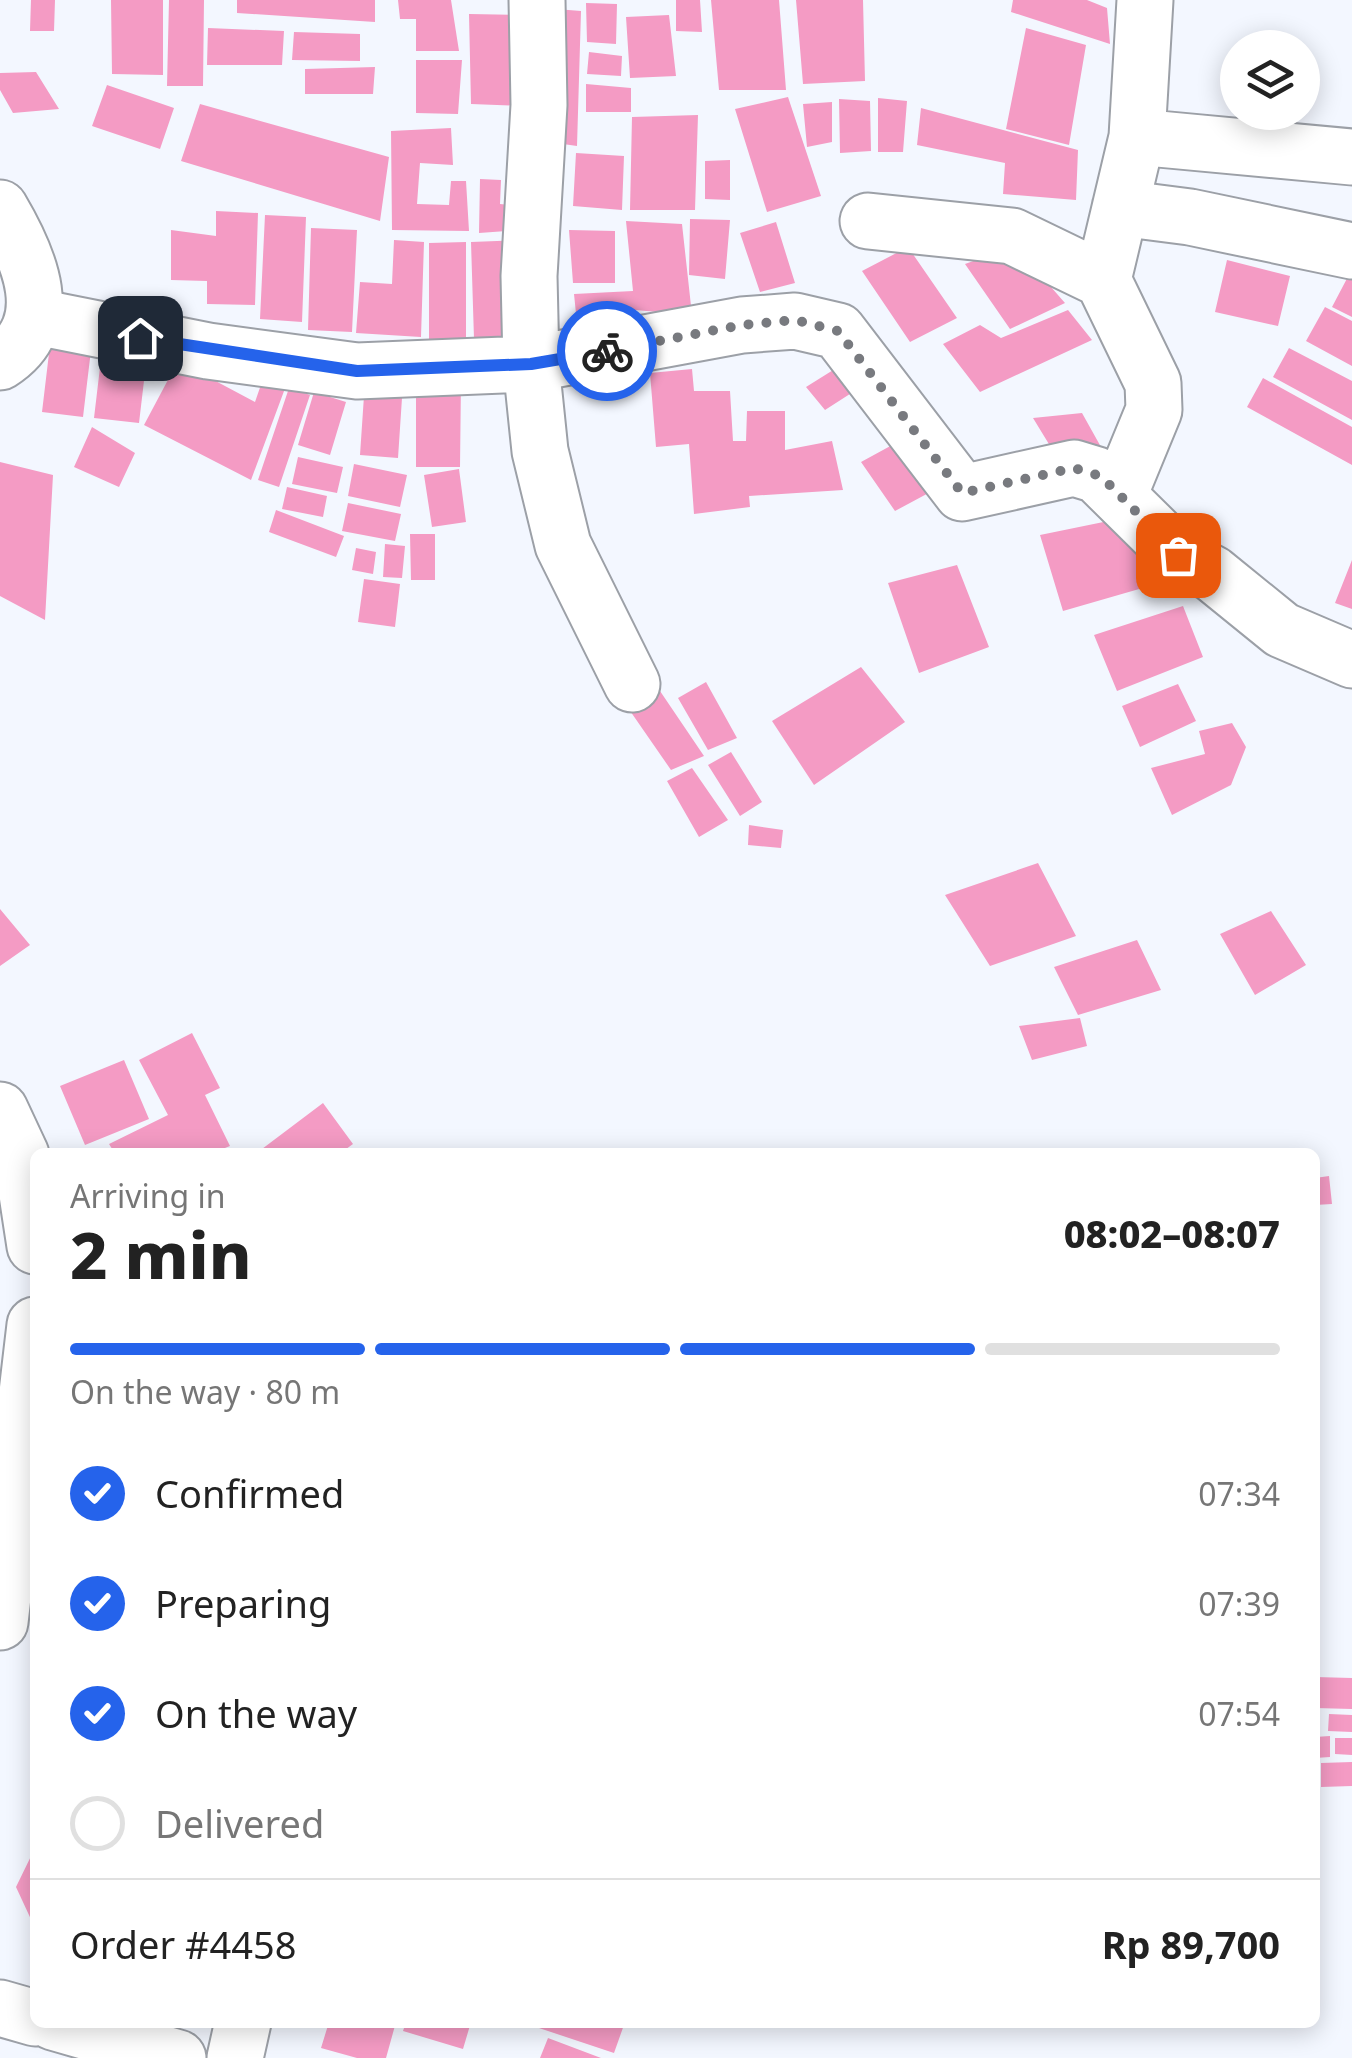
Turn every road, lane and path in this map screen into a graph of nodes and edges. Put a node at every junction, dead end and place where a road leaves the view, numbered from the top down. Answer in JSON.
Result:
{"nodes":[{"id":1,"x":538,"y":0,"type":"edge"},
{"id":2,"x":1145,"y":0,"type":"edge"},
{"id":3,"x":1137,"y":137,"type":"junction"},
{"id":4,"x":1352,"y":158,"type":"edge"},
{"id":5,"x":0,"y":208,"type":"edge"},
{"id":6,"x":1120,"y":208,"type":"junction"},
{"id":7,"x":868,"y":220,"type":"dead end"},
{"id":8,"x":1352,"y":251,"type":"edge"},
{"id":9,"x":1103,"y":280,"type":"junction"},
{"id":10,"x":37,"y":318,"type":"junction"},
{"id":11,"x":0,"y":362,"type":"edge"},
{"id":12,"x":531,"y":364,"type":"junction"},
{"id":13,"x":1119,"y":495,"type":"junction"},
{"id":14,"x":1352,"y":660,"type":"edge"},
{"id":15,"x":632,"y":684,"type":"dead end"},
{"id":16,"x":0,"y":1110,"type":"edge"},
{"id":17,"x":30,"y":1214,"type":"edge"},
{"id":18,"x":30,"y":1367,"type":"edge"},
{"id":19,"x":0,"y":1622,"type":"edge"},
{"id":20,"x":0,"y":2008,"type":"edge"},
{"id":21,"x":30,"y":2017,"type":"edge"},
{"id":22,"x":73,"y":2028,"type":"edge"},
{"id":23,"x":242,"y":2028,"type":"edge"},
{"id":24,"x":178,"y":2058,"type":"edge"},
{"id":25,"x":234,"y":2058,"type":"edge"}],
"edges":[{"from":1,"to":12,"type":"street"},
{"from":2,"to":3,"type":"street"},
{"from":3,"to":4,"type":"street"},
{"from":3,"to":6,"type":"street"},
{"from":5,"to":10,"type":"street"},
{"from":6,"to":8,"type":"street"},
{"from":6,"to":9,"type":"street"},
{"from":7,"to":9,"type":"street"},
{"from":9,"to":13,"type":"street"},
{"from":10,"to":11,"type":"street"},
{"from":10,"to":12,"type":"street"},
{"from":12,"to":13,"type":"street"},
{"from":12,"to":15,"type":"street"},
{"from":13,"to":14,"type":"street"},
{"from":16,"to":17,"type":"street"},
{"from":18,"to":19,"type":"street"},
{"from":20,"to":21,"type":"street"},
{"from":22,"to":24,"type":"street"},
{"from":23,"to":25,"type":"street"}]}
